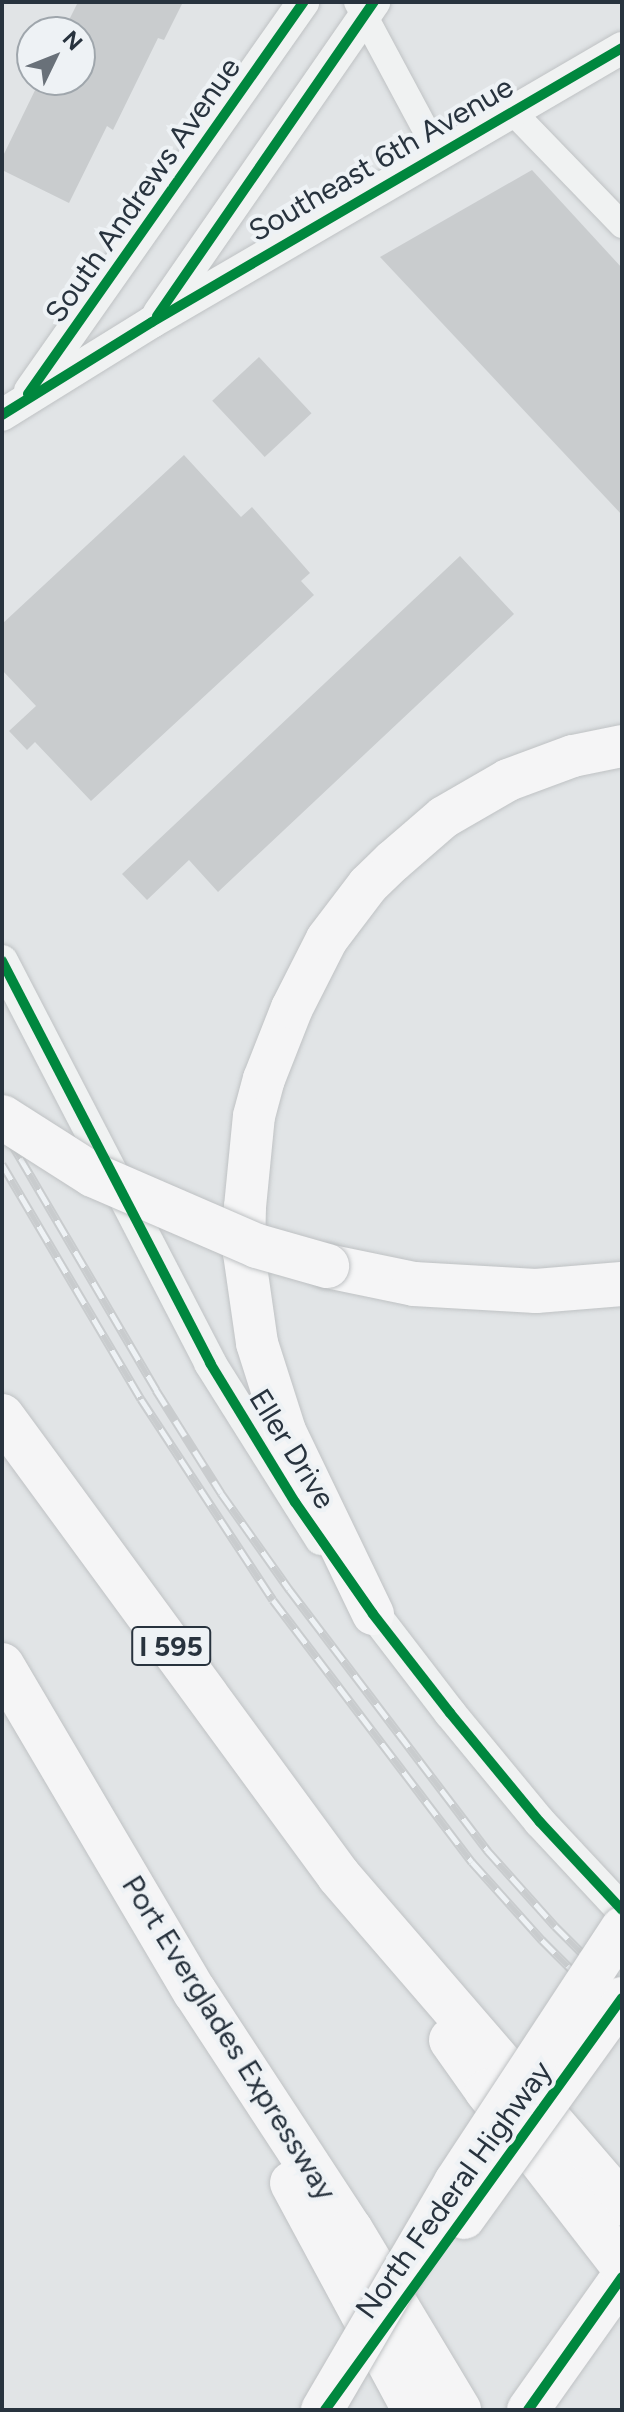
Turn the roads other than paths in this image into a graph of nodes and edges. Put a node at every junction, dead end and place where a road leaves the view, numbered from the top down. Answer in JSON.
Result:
{"nodes":[{"id":1,"x":303,"y":2,"type":"edge"},
{"id":2,"x":366,"y":7,"type":"edge"},
{"id":3,"x":622,"y":48,"type":"edge"},
{"id":4,"x":511,"y":110,"type":"junction"},
{"id":5,"x":438,"y":153,"type":"junction"},
{"id":6,"x":622,"y":225,"type":"edge"},
{"id":7,"x":152,"y":322,"type":"junction"},
{"id":8,"x":12,"y":410,"type":"edge"},
{"id":9,"x":622,"y":746,"type":"edge"},
{"id":10,"x":2,"y":961,"type":"edge"},
{"id":11,"x":2,"y":1117,"type":"edge"},
{"id":12,"x":622,"y":1284,"type":"edge"},
{"id":13,"x":2,"y":1416,"type":"edge"},
{"id":14,"x":373,"y":1614,"type":"junction"},
{"id":15,"x":2,"y":1665,"type":"edge"},
{"id":16,"x":339,"y":1876,"type":"junction"},
{"id":17,"x":622,"y":1910,"type":"edge"},
{"id":18,"x":622,"y":1928,"type":"edge"},
{"id":19,"x":195,"y":1992,"type":"junction"},
{"id":20,"x":622,"y":1998,"type":"edge"},
{"id":21,"x":622,"y":2204,"type":"edge"},
{"id":22,"x":622,"y":2265,"type":"edge"},
{"id":23,"x":622,"y":2277,"type":"edge"},
{"id":24,"x":324,"y":2410,"type":"edge"},
{"id":25,"x":414,"y":2410,"type":"edge"},
{"id":26,"x":459,"y":2410,"type":"edge"},
{"id":27,"x":528,"y":2410,"type":"edge"}],
"edges":[{"from":1,"to":8,"type":"street","name":"South Andrews Avenue"},
{"from":2,"to":5,"type":"street"},
{"from":2,"to":7,"type":"street"},
{"from":3,"to":4,"type":"street","name":"Southeast 6th Avenue"},
{"from":4,"to":5,"type":"street","name":"Southeast 6th Avenue"},
{"from":4,"to":6,"type":"street"},
{"from":5,"to":7,"type":"street","name":"Southeast 6th Avenue"},
{"from":7,"to":8,"type":"street","name":"Southeast 6th Avenue"},
{"from":9,"to":14,"type":"main road"},
{"from":10,"to":14,"type":"street","name":"Eller Drive"},
{"from":11,"to":12,"type":"highway","bridge":true},
{"from":13,"to":16,"type":"highway","number":"I 595"},
{"from":14,"to":17,"type":"street","name":"Eller Drive"},
{"from":15,"to":19,"type":"highway","name":"Port Everglades Expressway"},
{"from":16,"to":21,"type":"highway"},
{"from":16,"to":22,"type":"highway"},
{"from":18,"to":24,"type":"main road","bridge":true},
{"from":19,"to":25,"type":"highway"},
{"from":19,"to":26,"type":"highway","name":"Port Everglades Expressway"},
{"from":20,"to":24,"type":"main road","name":"North Federal Highway","bridge":true},
{"from":23,"to":27,"type":"main road"}]}
